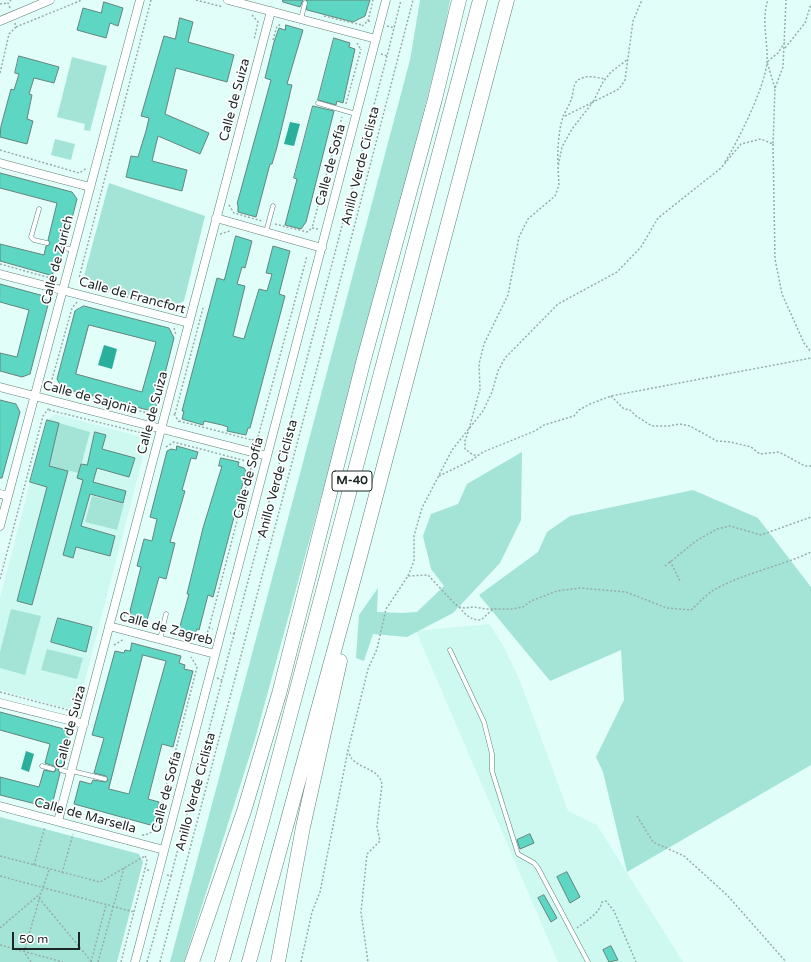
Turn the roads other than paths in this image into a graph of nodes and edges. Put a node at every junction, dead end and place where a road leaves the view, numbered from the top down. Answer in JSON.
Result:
{"nodes":[{"id":1,"x":50,"y":0,"type":"edge"},
{"id":2,"x":140,"y":0,"type":"edge"},
{"id":3,"x":386,"y":0,"type":"edge"},
{"id":4,"x":459,"y":0,"type":"edge"},
{"id":5,"x":480,"y":0,"type":"edge"},
{"id":6,"x":506,"y":0,"type":"edge"},
{"id":7,"x":305,"y":3,"type":"dead end"},
{"id":8,"x":226,"y":4,"type":"edge"},
{"id":9,"x":271,"y":11,"type":"junction"},
{"id":10,"x":302,"y":19,"type":"junction"},
{"id":11,"x":0,"y":21,"type":"edge"},
{"id":12,"x":376,"y":39,"type":"junction"},
{"id":13,"x":318,"y":103,"type":"dead end"},
{"id":14,"x":357,"y":114,"type":"junction"},
{"id":15,"x":0,"y":163,"type":"edge"},
{"id":16,"x":90,"y":187,"type":"junction"},
{"id":17,"x":273,"y":206,"type":"dead end"},
{"id":18,"x":39,"y":209,"type":"dead end"},
{"id":19,"x":216,"y":218,"type":"junction"},
{"id":20,"x":266,"y":232,"type":"junction"},
{"id":21,"x":47,"y":243,"type":"dead end"},
{"id":22,"x":64,"y":248,"type":"dead end"},
{"id":23,"x":322,"y":248,"type":"junction"},
{"id":24,"x":74,"y":250,"type":"junction"},
{"id":25,"x":0,"y":274,"type":"edge"},
{"id":26,"x":63,"y":290,"type":"junction"},
{"id":27,"x":378,"y":306,"type":"junction"},
{"id":28,"x":189,"y":323,"type":"junction"},
{"id":29,"x":0,"y":387,"type":"edge"},
{"id":30,"x":35,"y":396,"type":"junction"},
{"id":31,"x":161,"y":429,"type":"junction"},
{"id":32,"x":267,"y":456,"type":"junction"},
{"id":33,"x":352,"y":481,"type":"junction"},
{"id":34,"x":4,"y":495,"type":"edge"},
{"id":35,"x":0,"y":526,"type":"edge"},
{"id":36,"x":360,"y":556,"type":"junction"},
{"id":37,"x":166,"y":614,"type":"dead end"},
{"id":38,"x":110,"y":626,"type":"junction"},
{"id":39,"x":160,"y":640,"type":"junction"},
{"id":40,"x":450,"y":650,"type":"dead end"},
{"id":41,"x":215,"y":654,"type":"junction"},
{"id":42,"x":0,"y":703,"type":"edge"},
{"id":43,"x":84,"y":724,"type":"junction"},
{"id":44,"x":42,"y":766,"type":"dead end"},
{"id":45,"x":53,"y":768,"type":"dead end"},
{"id":46,"x":61,"y":770,"type":"dead end"},
{"id":47,"x":71,"y":772,"type":"junction"},
{"id":48,"x":105,"y":779,"type":"dead end"},
{"id":49,"x":0,"y":806,"type":"edge"},
{"id":50,"x":58,"y":821,"type":"junction"},
{"id":51,"x":164,"y":850,"type":"junction"},
{"id":52,"x":135,"y":962,"type":"edge"},
{"id":53,"x":192,"y":962,"type":"edge"},
{"id":54,"x":222,"y":962,"type":"edge"},
{"id":55,"x":250,"y":962,"type":"edge"},
{"id":56,"x":278,"y":962,"type":"edge"},
{"id":57,"x":588,"y":962,"type":"edge"}],
"edges":[{"from":1,"to":11,"type":"street"},
{"from":2,"to":16,"type":"street","name":"Calle de Zurich"},
{"from":3,"to":12,"type":"street","name":"Calle de Sofía"},
{"from":4,"to":27,"type":"highway"},
{"from":5,"to":33,"type":"highway","number":"M-40"},
{"from":6,"to":36,"type":"highway","number":"M-40"},
{"from":7,"to":10,"type":"lane"},
{"from":8,"to":9,"type":"street"},
{"from":9,"to":10,"type":"street"},
{"from":9,"to":19,"type":"street","name":"Calle de Suiza"},
{"from":10,"to":12,"type":"street"},
{"from":12,"to":14,"type":"street","name":"Calle de Sofía"},
{"from":13,"to":14,"type":"lane"},
{"from":14,"to":23,"type":"street","name":"Calle de Sofía"},
{"from":15,"to":16,"type":"street"},
{"from":16,"to":24,"type":"street","name":"Calle de Zurich"},
{"from":17,"to":20,"type":"lane"},
{"from":18,"to":21,"type":"lane"},
{"from":19,"to":20,"type":"street"},
{"from":19,"to":28,"type":"street","name":"Calle de Suiza"},
{"from":20,"to":23,"type":"street"},
{"from":22,"to":24,"type":"lane"},
{"from":23,"to":32,"type":"street","name":"Calle de Sofía"},
{"from":24,"to":26,"type":"street","name":"Calle de Zurich"},
{"from":25,"to":26,"type":"street","name":"Calle de Francfort"},
{"from":26,"to":28,"type":"street","name":"Calle de Francfort"},
{"from":26,"to":30,"type":"street","name":"Calle de Zurich"},
{"from":27,"to":33,"type":"highway"},
{"from":27,"to":53,"type":"highway"},
{"from":28,"to":31,"type":"street","name":"Calle de Suiza"},
{"from":29,"to":30,"type":"street","name":"Calle de Sajonia"},
{"from":30,"to":31,"type":"street","name":"Calle de Sajonia"},
{"from":30,"to":34,"type":"street","name":"Calle de Zurich"},
{"from":31,"to":32,"type":"street","name":"Calle de Sajonia"},
{"from":31,"to":38,"type":"street","name":"Calle de Suiza"},
{"from":32,"to":41,"type":"street","name":"Calle de Sofía"},
{"from":33,"to":54,"type":"highway","number":"M-40"},
{"from":34,"to":35,"type":"street","name":"Calle de Zurich"},
{"from":36,"to":55,"type":"highway","number":"M-40"},
{"from":36,"to":56,"type":"highway"},
{"from":37,"to":39,"type":"lane"},
{"from":38,"to":39,"type":"street","name":"Calle de Zagreb"},
{"from":38,"to":43,"type":"street","name":"Calle de Suiza"},
{"from":39,"to":41,"type":"street","name":"Calle de Zagreb"},
{"from":40,"to":57,"type":"lane"},
{"from":41,"to":51,"type":"street","name":"Calle de Sofía"},
{"from":42,"to":43,"type":"street"},
{"from":43,"to":47,"type":"street","name":"Calle de Suiza"},
{"from":44,"to":45,"type":"lane"},
{"from":46,"to":47,"type":"lane"},
{"from":47,"to":48,"type":"lane"},
{"from":47,"to":50,"type":"street","name":"Calle de Suiza"},
{"from":49,"to":50,"type":"street","name":"Calle de Marsella"},
{"from":50,"to":51,"type":"street","name":"Calle de Marsella"},
{"from":51,"to":52,"type":"street","name":"Calle de Sofía"}]}
